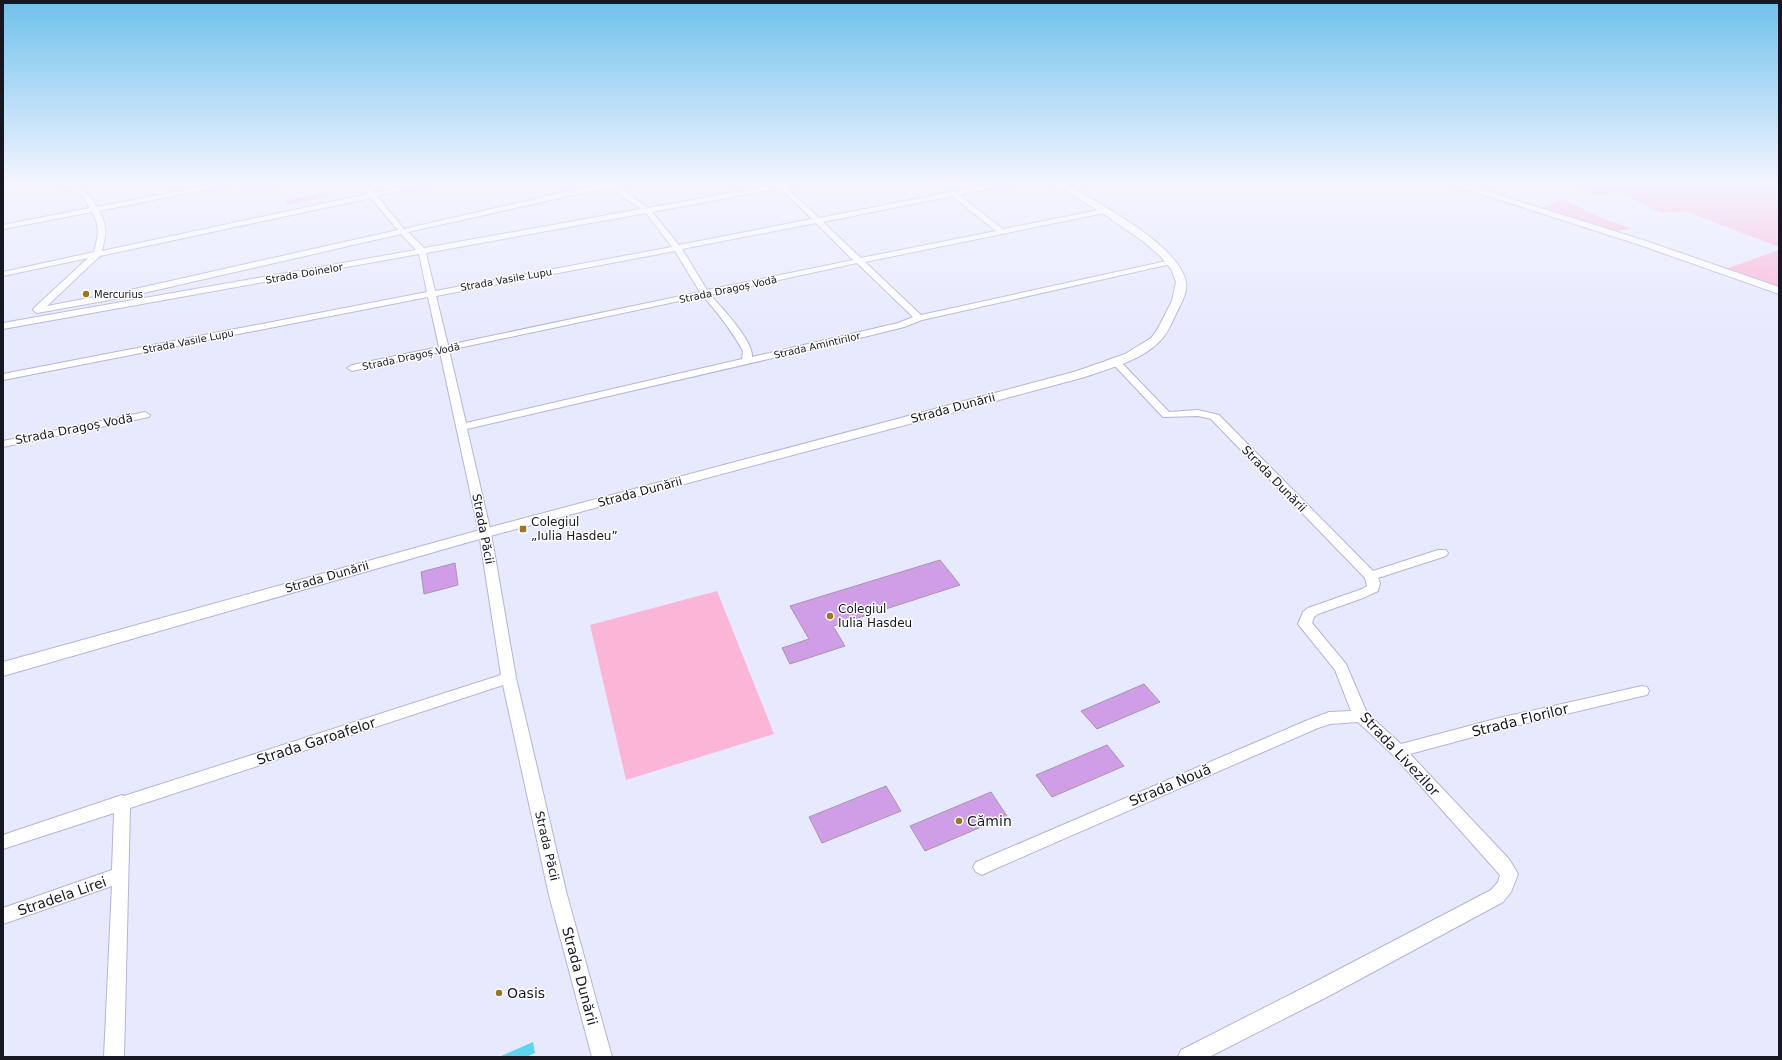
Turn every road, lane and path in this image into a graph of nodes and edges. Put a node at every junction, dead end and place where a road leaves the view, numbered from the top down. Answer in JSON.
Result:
{"nodes":[{"id":1,"x":103,"y":232,"type":"edge"},
{"id":2,"x":198,"y":232,"type":"edge"},
{"id":3,"x":401,"y":232,"type":"edge"},
{"id":4,"x":403,"y":232,"type":"edge"},
{"id":5,"x":530,"y":232,"type":"edge"},
{"id":6,"x":665,"y":232,"type":"edge"},
{"id":7,"x":758,"y":232,"type":"edge"},
{"id":8,"x":829,"y":232,"type":"edge"},
{"id":9,"x":1000,"y":232,"type":"edge"},
{"id":10,"x":1137,"y":232,"type":"edge"},
{"id":11,"x":1609,"y":232,"type":"edge"},
{"id":12,"x":677,"y":248,"type":"junction"},
{"id":13,"x":422,"y":252,"type":"junction"},
{"id":14,"x":98,"y":254,"type":"junction"},
{"id":15,"x":858,"y":261,"type":"junction"},
{"id":16,"x":1172,"y":262,"type":"junction"},
{"id":17,"x":3,"y":274,"type":"edge"},
{"id":18,"x":1779,"y":291,"type":"edge"},
{"id":19,"x":431,"y":293,"type":"junction"},
{"id":20,"x":705,"y":294,"type":"junction"},
{"id":21,"x":37,"y":310,"type":"junction"},
{"id":22,"x":919,"y":318,"type":"junction"},
{"id":23,"x":22,"y":323,"type":"junction"},
{"id":24,"x":3,"y":326,"type":"edge"},
{"id":25,"x":443,"y":350,"type":"junction"},
{"id":26,"x":744,"y":362,"type":"junction"},
{"id":27,"x":1116,"y":362,"type":"junction"},
{"id":28,"x":352,"y":368,"type":"dead end"},
{"id":29,"x":3,"y":377,"type":"edge"},
{"id":30,"x":145,"y":415,"type":"dead end"},
{"id":31,"x":462,"y":427,"type":"junction"},
{"id":32,"x":3,"y":444,"type":"edge"},
{"id":33,"x":485,"y":532,"type":"junction"},
{"id":34,"x":1442,"y":553,"type":"dead end"},
{"id":35,"x":1371,"y":576,"type":"junction"},
{"id":36,"x":3,"y":669,"type":"edge"},
{"id":37,"x":509,"y":678,"type":"junction"},
{"id":38,"x":1642,"y":691,"type":"dead end"},
{"id":39,"x":1361,"y":716,"type":"junction"},
{"id":40,"x":1398,"y":750,"type":"junction"},
{"id":41,"x":122,"y":802,"type":"junction"},
{"id":42,"x":3,"y":842,"type":"edge"},
{"id":43,"x":982,"y":867,"type":"dead end"},
{"id":44,"x":121,"y":875,"type":"junction"},
{"id":45,"x":558,"y":895,"type":"joint"},
{"id":46,"x":3,"y":916,"type":"edge"},
{"id":47,"x":114,"y":1057,"type":"edge"},
{"id":48,"x":602,"y":1057,"type":"edge"},
{"id":49,"x":1188,"y":1057,"type":"edge"}],
"edges":[{"from":1,"to":14,"type":"street"},
{"from":2,"to":14,"type":"street"},
{"from":3,"to":21,"type":"street"},
{"from":4,"to":13,"type":"street"},
{"from":5,"to":13,"type":"street","name":"Strada Doinelor"},
{"from":6,"to":12,"type":"street"},
{"from":7,"to":12,"type":"street","name":"Strada Vasile Lupu"},
{"from":8,"to":15,"type":"street"},
{"from":9,"to":15,"type":"street","name":"Strada Dragoș Vodă"},
{"from":10,"to":16,"type":"main road","name":"Strada Dunării"},
{"from":11,"to":18,"type":"main road"},
{"from":12,"to":19,"type":"street","name":"Strada Vasile Lupu"},
{"from":12,"to":20,"type":"street"},
{"from":13,"to":19,"type":"street","name":"Strada Păcii"},
{"from":13,"to":23,"type":"street","name":"Strada Doinelor"},
{"from":14,"to":17,"type":"street"},
{"from":14,"to":21,"type":"street"},
{"from":15,"to":20,"type":"street","name":"Strada Dragoș Vodă"},
{"from":15,"to":22,"type":"street"},
{"from":16,"to":22,"type":"street","name":"Strada Amintirilor"},
{"from":16,"to":27,"type":"main road","name":"Strada Dunării"},
{"from":19,"to":25,"type":"street","name":"Strada Păcii"},
{"from":19,"to":29,"type":"street","name":"Strada Vasile Lupu"},
{"from":20,"to":25,"type":"street","name":"Strada Dragoș Vodă"},
{"from":20,"to":26,"type":"street"},
{"from":21,"to":23,"type":"street"},
{"from":22,"to":26,"type":"street","name":"Strada Amintirilor"},
{"from":23,"to":24,"type":"street","name":"Strada Doinelor"},
{"from":25,"to":28,"type":"street","name":"Strada Dragoș Vodă"},
{"from":25,"to":31,"type":"street","name":"Strada Păcii"},
{"from":26,"to":31,"type":"street","name":"Strada Amintirilor"},
{"from":27,"to":33,"type":"main road","name":"Strada Dunării"},
{"from":27,"to":35,"type":"street","name":"Strada Dunării"},
{"from":30,"to":32,"type":"street","name":"Strada Dragoș Vodă"},
{"from":31,"to":33,"type":"street","name":"Strada Păcii"},
{"from":33,"to":36,"type":"main road","name":"Strada Dunării"},
{"from":33,"to":37,"type":"street","name":"Strada Păcii"},
{"from":34,"to":35,"type":"street"},
{"from":35,"to":39,"type":"street","name":"Strada Livezilor"},
{"from":37,"to":41,"type":"street","name":"Strada Garoafelor"},
{"from":37,"to":45,"type":"street","name":"Strada Păcii"},
{"from":38,"to":40,"type":"street","name":"Strada Florilor"},
{"from":39,"to":40,"type":"street","name":"Strada Livezilor"},
{"from":39,"to":43,"type":"street","name":"Strada Nouă"},
{"from":40,"to":49,"type":"street","name":"Strada Livezilor"},
{"from":41,"to":42,"type":"street","name":"Strada Garoafelor"},
{"from":41,"to":44,"type":"street"},
{"from":44,"to":46,"type":"street","name":"Stradela Lirei"},
{"from":44,"to":47,"type":"street"},
{"from":45,"to":48,"type":"street","name":"Strada Dunării"}]}
